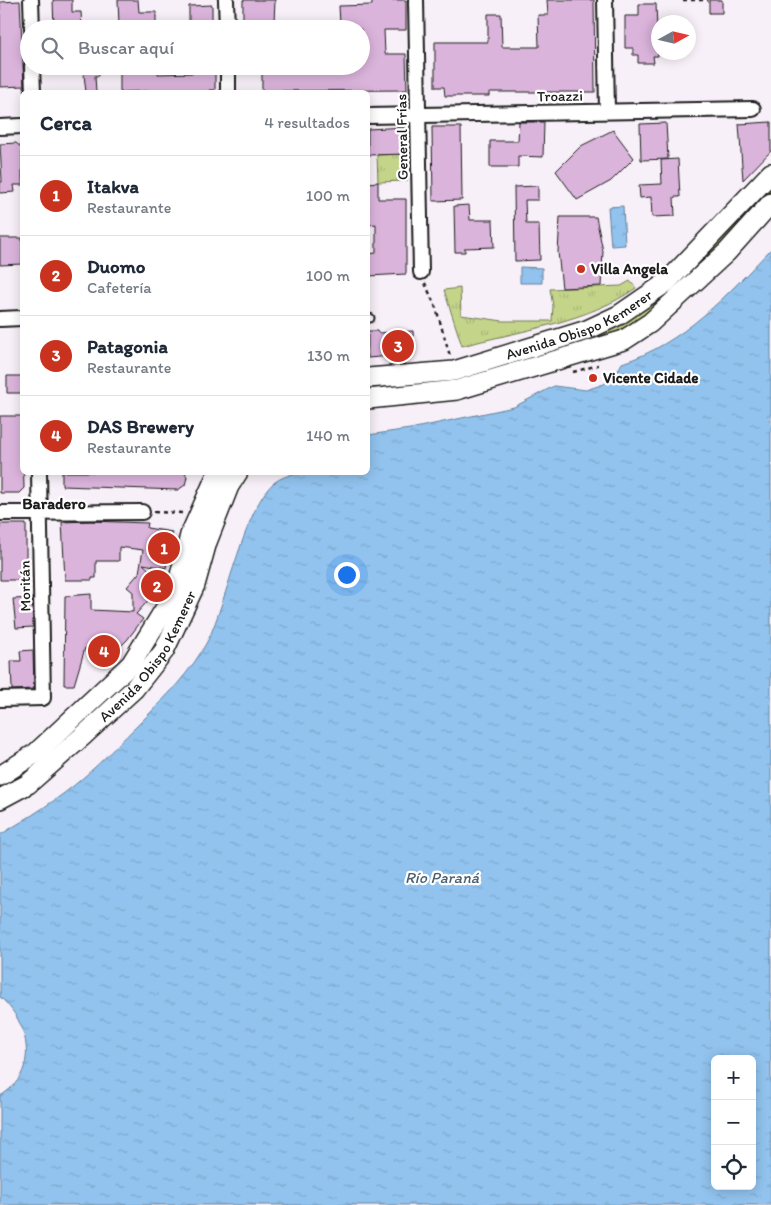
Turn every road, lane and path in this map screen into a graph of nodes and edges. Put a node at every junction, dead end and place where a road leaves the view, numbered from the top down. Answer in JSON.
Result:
{"nodes":[{"id":1,"x":31,"y":0,"type":"edge"},
{"id":2,"x":226,"y":0,"type":"edge"},
{"id":3,"x":416,"y":0,"type":"edge"},
{"id":4,"x":605,"y":0,"type":"edge"},
{"id":5,"x":683,"y":0,"type":"edge"},
{"id":6,"x":708,"y":0,"type":"edge"},
{"id":7,"x":32,"y":20,"type":"edge"},
{"id":8,"x":227,"y":20,"type":"edge"},
{"id":9,"x":32,"y":75,"type":"edge"},
{"id":10,"x":228,"y":75,"type":"edge"},
{"id":11,"x":33,"y":90,"type":"edge"},
{"id":12,"x":228,"y":90,"type":"edge"},
{"id":13,"x":753,"y":109,"type":"dead end"},
{"id":14,"x":607,"y":111,"type":"junction"},
{"id":15,"x":418,"y":115,"type":"junction"},
{"id":16,"x":370,"y":116,"type":"edge"},
{"id":17,"x":20,"y":126,"type":"edge"},
{"id":18,"x":0,"y":127,"type":"edge"},
{"id":19,"x":771,"y":172,"type":"edge"},
{"id":20,"x":771,"y":203,"type":"edge"},
{"id":21,"x":421,"y":272,"type":"joint"},
{"id":22,"x":20,"y":318,"type":"edge"},
{"id":23,"x":0,"y":319,"type":"edge"},
{"id":24,"x":451,"y":360,"type":"dead end"},
{"id":25,"x":370,"y":378,"type":"edge"},
{"id":26,"x":370,"y":400,"type":"edge"},
{"id":27,"x":39,"y":475,"type":"edge"},
{"id":28,"x":217,"y":475,"type":"edge"},
{"id":29,"x":236,"y":475,"type":"edge"},
{"id":30,"x":186,"y":505,"type":"dead end"},
{"id":31,"x":142,"y":512,"type":"joint"},
{"id":32,"x":0,"y":513,"type":"edge"},
{"id":33,"x":40,"y":513,"type":"junction"},
{"id":34,"x":183,"y":513,"type":"junction"},
{"id":35,"x":181,"y":522,"type":"dead end"},
{"id":36,"x":0,"y":699,"type":"edge"},
{"id":37,"x":0,"y":776,"type":"edge"},
{"id":38,"x":0,"y":799,"type":"edge"}],
"edges":[{"from":1,"to":7,"type":"street"},
{"from":2,"to":8,"type":"street"},
{"from":3,"to":15,"type":"street","name":"General Frías"},
{"from":4,"to":14,"type":"street"},
{"from":5,"to":6,"type":"path"},
{"from":9,"to":11,"type":"street"},
{"from":10,"to":12,"type":"street"},
{"from":13,"to":14,"type":"street","name":"Troazzi"},
{"from":14,"to":15,"type":"street","name":"Troazzi"},
{"from":15,"to":16,"type":"street","name":"Troazzi"},
{"from":15,"to":21,"type":"street","name":"General Frías"},
{"from":17,"to":18,"type":"street"},
{"from":19,"to":25,"type":"main road","name":"Avenida Obispo Kemerer"},
{"from":20,"to":26,"type":"main road","name":"Avenida Obispo Kemerer"},
{"from":21,"to":24,"type":"path"},
{"from":22,"to":23,"type":"street"},
{"from":27,"to":33,"type":"street","name":"Moritán"},
{"from":28,"to":37,"type":"main road","name":"Avenida Obispo Kemerer"},
{"from":29,"to":38,"type":"main road","name":"Avenida Obispo Kemerer"},
{"from":30,"to":34,"type":"path"},
{"from":31,"to":33,"type":"street"},
{"from":31,"to":34,"type":"path"},
{"from":32,"to":33,"type":"street"},
{"from":33,"to":36,"type":"street","name":"Moritán"},
{"from":34,"to":35,"type":"path"}]}
